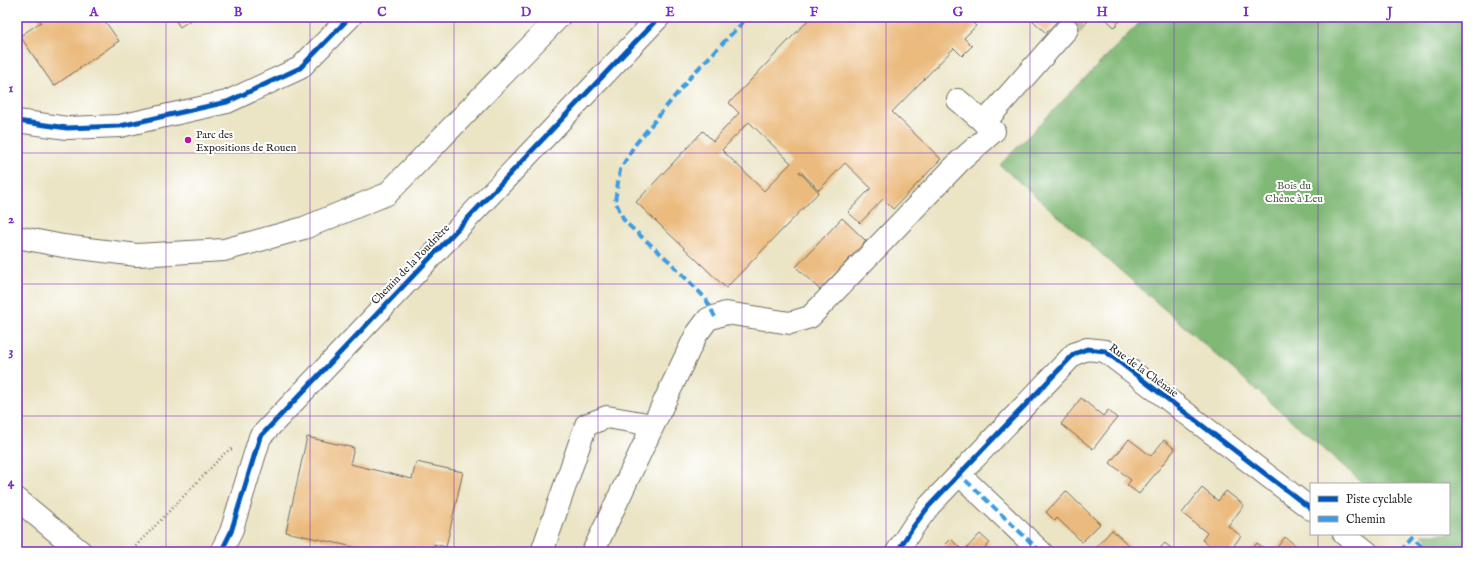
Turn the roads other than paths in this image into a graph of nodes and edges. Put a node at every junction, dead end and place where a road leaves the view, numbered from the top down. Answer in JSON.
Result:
{"nodes":[{"id":1,"x":350,"y":17,"type":"edge"},
{"id":2,"x":559,"y":17,"type":"edge"},
{"id":3,"x":659,"y":17,"type":"edge"},
{"id":4,"x":1067,"y":29,"type":"tunnel mouth"},
{"id":5,"x":958,"y":100,"type":"dead end"},
{"id":6,"x":17,"y":121,"type":"edge"},
{"id":7,"x":984,"y":123,"type":"junction"},
{"id":8,"x":17,"y":237,"type":"edge"},
{"id":9,"x":653,"y":425,"type":"junction"},
{"id":10,"x":960,"y":475,"type":"junction"},
{"id":11,"x":17,"y":499,"type":"edge"},
{"id":12,"x":1310,"y":508,"type":"edge"},
{"id":13,"x":1345,"y":535,"type":"edge"},
{"id":14,"x":81,"y":552,"type":"edge"},
{"id":15,"x":221,"y":552,"type":"edge"},
{"id":16,"x":542,"y":552,"type":"edge"},
{"id":17,"x":593,"y":552,"type":"edge"},
{"id":18,"x":897,"y":552,"type":"edge"},
{"id":19,"x":1041,"y":552,"type":"edge"},
{"id":20,"x":1367,"y":552,"type":"edge"}],
"edges":[{"from":1,"to":6,"type":"street"},
{"from":2,"to":8,"type":"street"},
{"from":3,"to":15,"type":"street","name":"Chemin de la Poudrière"},
{"from":4,"to":7,"type":"street"},
{"from":5,"to":7,"type":"street"},
{"from":7,"to":9,"type":"street"},
{"from":9,"to":16,"type":"street"},
{"from":9,"to":17,"type":"street"},
{"from":10,"to":12,"type":"street","name":"Rue de la Chênaie"},
{"from":10,"to":18,"type":"street","name":"Rue de la Chênaie"},
{"from":10,"to":19,"type":"street"},
{"from":11,"to":14,"type":"street"},
{"from":13,"to":20,"type":"street"}]}
